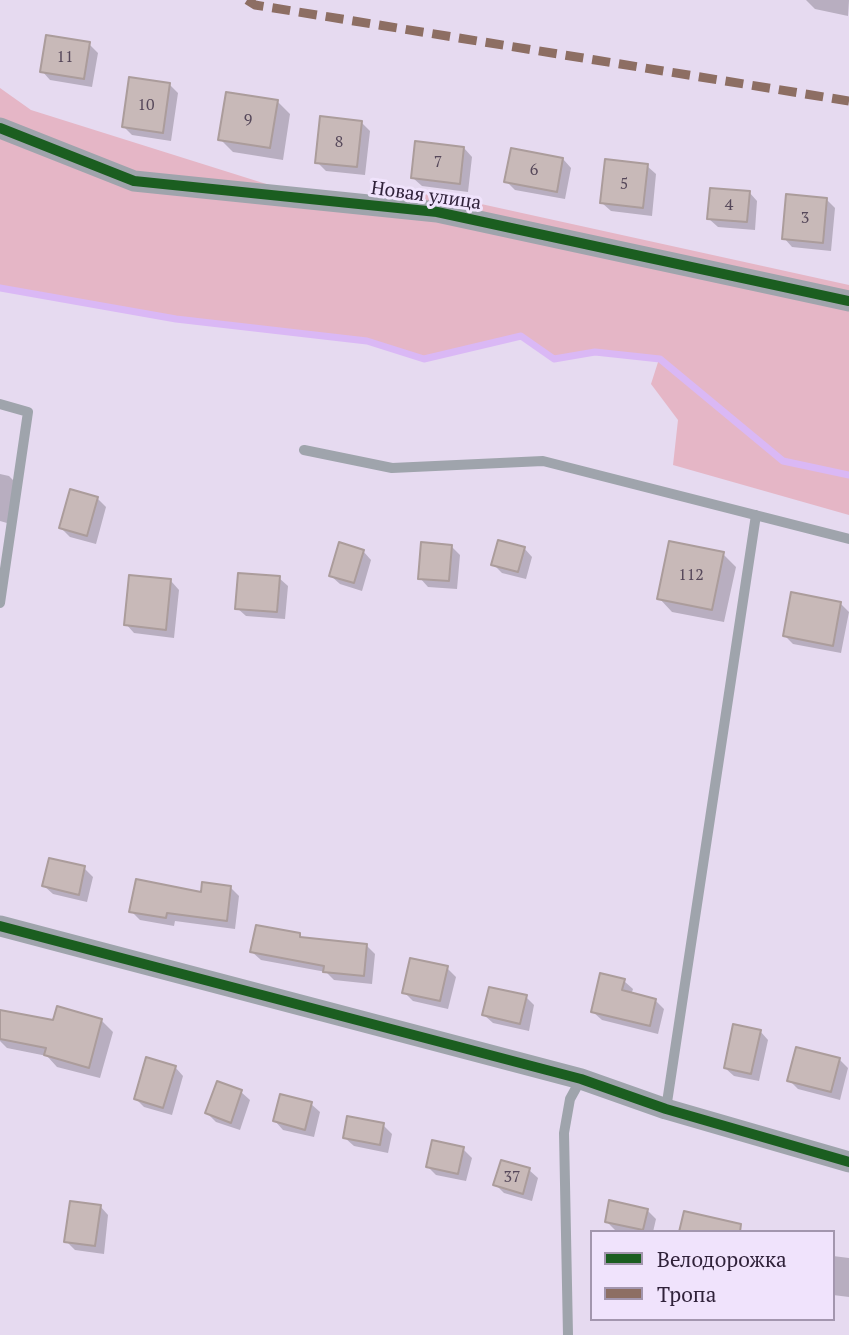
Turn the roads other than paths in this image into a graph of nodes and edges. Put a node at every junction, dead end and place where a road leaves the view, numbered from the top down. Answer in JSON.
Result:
{"nodes":[{"id":1,"x":0,"y":128,"type":"edge"},
{"id":2,"x":849,"y":301,"type":"edge"},
{"id":3,"x":0,"y":404,"type":"edge"},
{"id":4,"x":304,"y":450,"type":"dead end"},
{"id":5,"x":757,"y":515,"type":"junction"},
{"id":6,"x":849,"y":539,"type":"edge"},
{"id":7,"x":0,"y":603,"type":"edge"},
{"id":8,"x":0,"y":926,"type":"edge"},
{"id":9,"x":581,"y":1079,"type":"junction"},
{"id":10,"x":666,"y":1109,"type":"junction"},
{"id":11,"x":849,"y":1162,"type":"edge"},
{"id":12,"x":568,"y":1335,"type":"edge"}],
"edges":[{"from":1,"to":2,"type":"street","name":"Новая улица"},
{"from":3,"to":7,"type":"lane"},
{"from":4,"to":5,"type":"lane"},
{"from":5,"to":6,"type":"lane"},
{"from":5,"to":10,"type":"lane"},
{"from":8,"to":9,"type":"street"},
{"from":9,"to":10,"type":"street"},
{"from":9,"to":12,"type":"lane"},
{"from":10,"to":11,"type":"street"}]}
